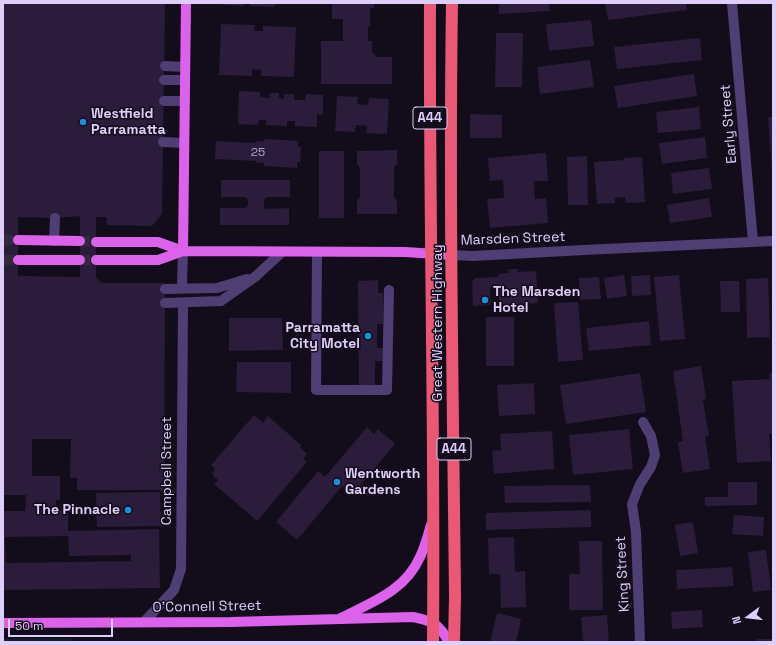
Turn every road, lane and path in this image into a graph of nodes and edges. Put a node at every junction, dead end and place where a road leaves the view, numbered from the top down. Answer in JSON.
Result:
{"nodes":[{"id":1,"x":186,"y":3,"type":"edge"},
{"id":2,"x":430,"y":3,"type":"edge"},
{"id":3,"x":452,"y":3,"type":"edge"},
{"id":4,"x":732,"y":3,"type":"edge"},
{"id":5,"x":165,"y":66,"type":"dead end"},
{"id":6,"x":185,"y":67,"type":"junction"},
{"id":7,"x":164,"y":80,"type":"dead end"},
{"id":8,"x":185,"y":80,"type":"junction"},
{"id":9,"x":164,"y":101,"type":"dead end"},
{"id":10,"x":185,"y":101,"type":"junction"},
{"id":11,"x":163,"y":142,"type":"dead end"},
{"id":12,"x":184,"y":143,"type":"junction"},
{"id":13,"x":55,"y":218,"type":"dead end"},
{"id":14,"x":18,"y":240,"type":"tunnel mouth"},
{"id":15,"x":54,"y":241,"type":"junction"},
{"id":16,"x":80,"y":241,"type":"tunnel mouth"},
{"id":17,"x":773,"y":241,"type":"edge"},
{"id":18,"x":96,"y":242,"type":"tunnel mouth"},
{"id":19,"x":753,"y":242,"type":"junction"},
{"id":20,"x":183,"y":251,"type":"junction"},
{"id":21,"x":282,"y":252,"type":"junction"},
{"id":22,"x":317,"y":252,"type":"junction"},
{"id":23,"x":431,"y":254,"type":"junction"},
{"id":24,"x":452,"y":255,"type":"junction"},
{"id":25,"x":18,"y":260,"type":"tunnel mouth"},
{"id":26,"x":80,"y":260,"type":"tunnel mouth"},
{"id":27,"x":96,"y":260,"type":"tunnel mouth"},
{"id":28,"x":255,"y":277,"type":"junction"},
{"id":29,"x":182,"y":283,"type":"dead end"},
{"id":30,"x":165,"y":289,"type":"dead end"},
{"id":31,"x":389,"y":290,"type":"dead end"},
{"id":32,"x":165,"y":303,"type":"dead end"},
{"id":33,"x":183,"y":307,"type":"dead end"},
{"id":34,"x":643,"y":422,"type":"dead end"},
{"id":35,"x":433,"y":519,"type":"junction"},
{"id":36,"x":340,"y":619,"type":"junction"},
{"id":37,"x":144,"y":622,"type":"junction"},
{"id":38,"x":433,"y":622,"type":"junction"},
{"id":39,"x":3,"y":623,"type":"edge"},
{"id":40,"x":432,"y":642,"type":"edge"},
{"id":41,"x":449,"y":642,"type":"edge"},
{"id":42,"x":454,"y":642,"type":"edge"},
{"id":43,"x":640,"y":642,"type":"edge"}],
"edges":[{"from":1,"to":6,"type":"main road"},
{"from":2,"to":23,"type":"highway","name":"Great Western Highway","number":"A44"},
{"from":3,"to":24,"type":"highway","name":"Great Western Highway","number":"A44"},
{"from":4,"to":19,"type":"street","name":"Early Street"},
{"from":5,"to":6,"type":"street"},
{"from":6,"to":8,"type":"main road"},
{"from":7,"to":8,"type":"street"},
{"from":8,"to":10,"type":"main road"},
{"from":9,"to":10,"type":"street"},
{"from":10,"to":12,"type":"main road"},
{"from":11,"to":12,"type":"street"},
{"from":12,"to":20,"type":"main road"},
{"from":13,"to":15,"type":"street"},
{"from":14,"to":15,"type":"main road"},
{"from":15,"to":16,"type":"main road"},
{"from":17,"to":19,"type":"street","name":"Marsden Street"},
{"from":18,"to":20,"type":"main road","name":"Marsden Street"},
{"from":19,"to":24,"type":"street","name":"Marsden Street"},
{"from":20,"to":21,"type":"main road","name":"Marsden Street"},
{"from":20,"to":27,"type":"main road","name":"Marsden Street"},
{"from":20,"to":29,"type":"street"},
{"from":21,"to":22,"type":"main road","name":"Marsden Street"},
{"from":21,"to":28,"type":"street"},
{"from":22,"to":23,"type":"main road","name":"Marsden Street"},
{"from":22,"to":31,"type":"street"},
{"from":23,"to":24,"type":"main road","name":"Marsden Street"},
{"from":23,"to":35,"type":"highway","name":"Great Western Highway","number":"A44"},
{"from":24,"to":42,"type":"highway","name":"Great Western Highway","number":"A44"},
{"from":25,"to":26,"type":"main road"},
{"from":28,"to":30,"type":"street","bridge":true},
{"from":28,"to":32,"type":"street","bridge":true},
{"from":33,"to":37,"type":"street","name":"Campbell Street"},
{"from":34,"to":43,"type":"street","name":"King Street"},
{"from":35,"to":36,"type":"main road"},
{"from":35,"to":38,"type":"highway","name":"Great Western Highway","number":"A44"},
{"from":36,"to":37,"type":"main road","name":"O'Connell Street"},
{"from":36,"to":38,"type":"main road","name":"O'Connell Street"},
{"from":37,"to":39,"type":"main road","name":"O'Connell Street"},
{"from":38,"to":40,"type":"highway","name":"Great Western Highway","number":"A44"},
{"from":38,"to":41,"type":"main road"}]}
